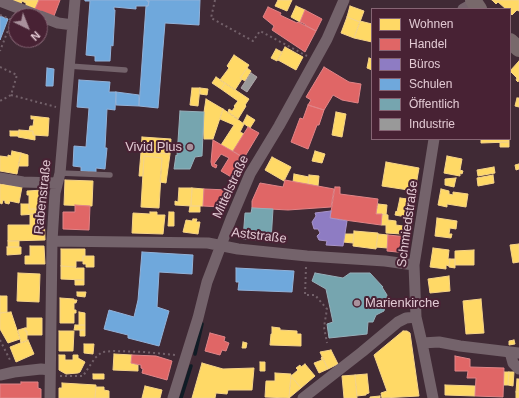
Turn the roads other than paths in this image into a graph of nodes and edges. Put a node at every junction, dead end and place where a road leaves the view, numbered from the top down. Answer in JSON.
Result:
{"nodes":[{"id":1,"x":75,"y":0,"type":"edge"},
{"id":2,"x":344,"y":0,"type":"edge"},
{"id":3,"x":0,"y":1,"type":"edge"},
{"id":4,"x":18,"y":8,"type":"edge"},
{"id":5,"x":48,"y":19,"type":"edge"},
{"id":6,"x":73,"y":24,"type":"junction"},
{"id":7,"x":511,"y":41,"type":"edge"},
{"id":8,"x":519,"y":49,"type":"edge"},
{"id":9,"x":69,"y":66,"type":"junction"},
{"id":10,"x":124,"y":70,"type":"dead end"},
{"id":11,"x":434,"y":140,"type":"edge"},
{"id":12,"x":110,"y":175,"type":"dead end"},
{"id":13,"x":0,"y":178,"type":"edge"},
{"id":14,"x":58,"y":178,"type":"junction"},
{"id":15,"x":52,"y":241,"type":"junction"},
{"id":16,"x":221,"y":245,"type":"junction"},
{"id":17,"x":414,"y":265,"type":"junction"},
{"id":18,"x":416,"y":317,"type":"junction"},
{"id":19,"x":422,"y":343,"type":"junction"},
{"id":20,"x":514,"y":353,"type":"edge"},
{"id":21,"x":519,"y":369,"type":"edge"},
{"id":22,"x":50,"y":373,"type":"junction"},
{"id":23,"x":0,"y":375,"type":"edge"},
{"id":24,"x":50,"y":398,"type":"edge"},
{"id":25,"x":173,"y":398,"type":"edge"},
{"id":26,"x":303,"y":398,"type":"edge"},
{"id":27,"x":433,"y":398,"type":"edge"}],
"edges":[{"from":1,"to":6,"type":"street","name":"Rabenstraße"},
{"from":2,"to":16,"type":"street","name":"Mittelstraße"},
{"from":3,"to":4,"type":"street"},
{"from":5,"to":6,"type":"street"},
{"from":6,"to":9,"type":"street","name":"Rabenstraße"},
{"from":7,"to":8,"type":"main road"},
{"from":9,"to":10,"type":"lane"},
{"from":9,"to":14,"type":"street","name":"Rabenstraße"},
{"from":11,"to":17,"type":"street","name":"Schmiedstraße"},
{"from":12,"to":14,"type":"lane"},
{"from":13,"to":14,"type":"street"},
{"from":14,"to":15,"type":"street","name":"Rabenstraße"},
{"from":15,"to":16,"type":"street","name":"Aststraße"},
{"from":15,"to":22,"type":"street","name":"Rabenstraße"},
{"from":16,"to":17,"type":"street","name":"Aststraße"},
{"from":16,"to":25,"type":"street","name":"Mittelstraße"},
{"from":17,"to":18,"type":"street","name":"Schmiedstraße"},
{"from":18,"to":19,"type":"street","name":"Schmiedstraße"},
{"from":18,"to":26,"type":"street"},
{"from":19,"to":20,"type":"street"},
{"from":19,"to":27,"type":"street","name":"Schmiedstraße"},
{"from":20,"to":21,"type":"street"},
{"from":22,"to":23,"type":"street"},
{"from":22,"to":24,"type":"street","name":"Rabenstraße"}]}
